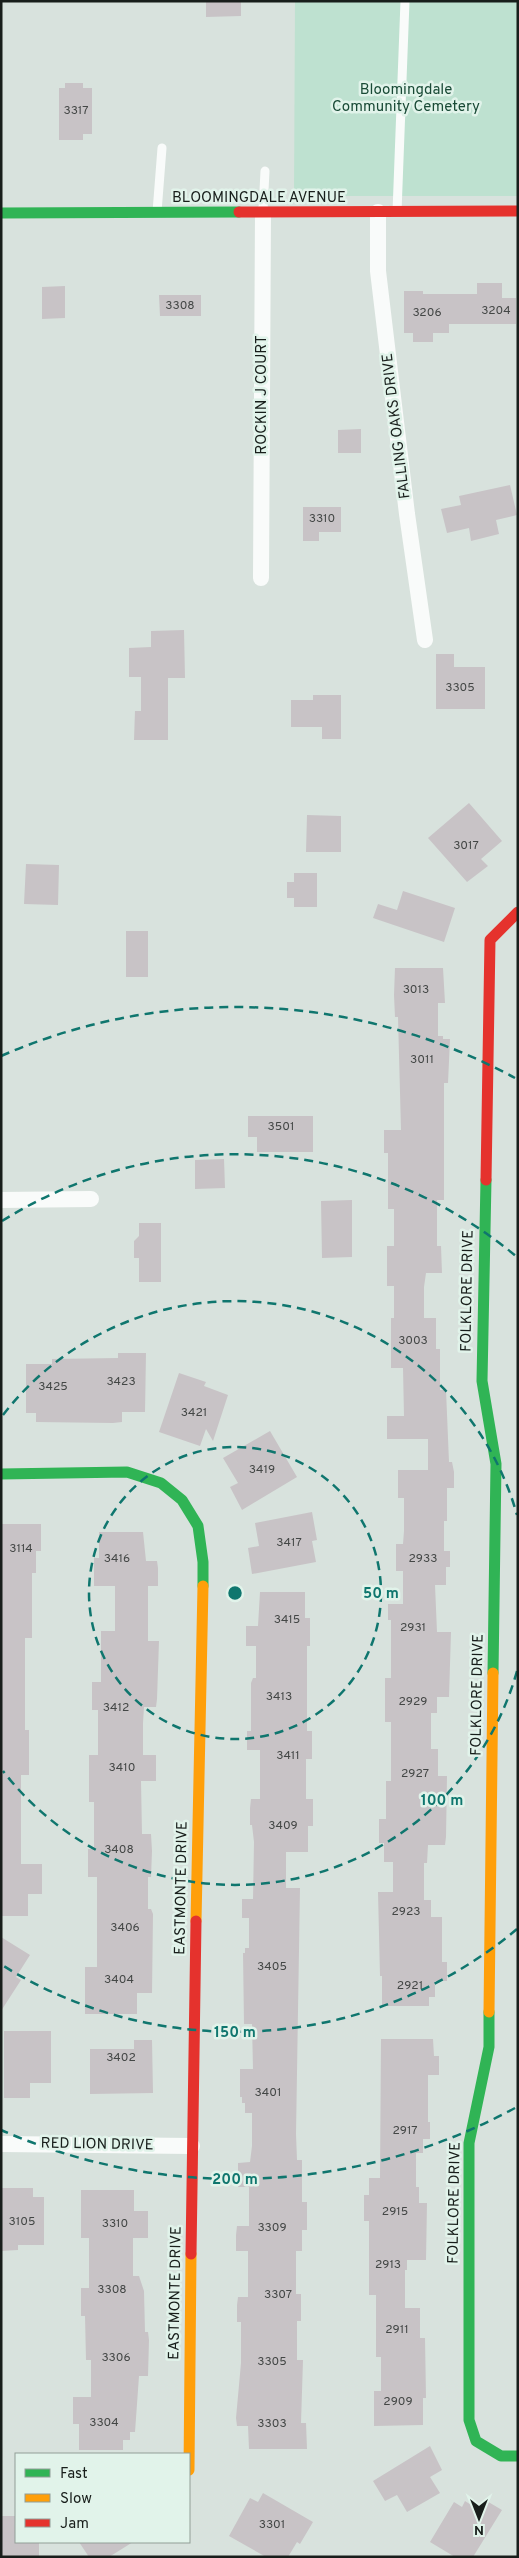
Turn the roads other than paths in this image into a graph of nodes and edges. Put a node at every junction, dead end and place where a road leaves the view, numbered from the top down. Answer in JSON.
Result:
{"nodes":[{"id":1,"x":405,"y":1,"type":"edge"},
{"id":2,"x":162,"y":148,"type":"dead end"},
{"id":3,"x":265,"y":171,"type":"dead end"},
{"id":4,"x":518,"y":211,"type":"edge"},
{"id":5,"x":378,"y":212,"type":"junction"},
{"id":6,"x":397,"y":212,"type":"junction"},
{"id":7,"x":1,"y":213,"type":"edge"},
{"id":8,"x":157,"y":213,"type":"junction"},
{"id":9,"x":263,"y":213,"type":"junction"},
{"id":10,"x":261,"y":578,"type":"dead end"},
{"id":11,"x":425,"y":640,"type":"dead end"},
{"id":12,"x":518,"y":912,"type":"edge"},
{"id":13,"x":1,"y":1200,"type":"edge"},
{"id":14,"x":91,"y":1200,"type":"dead end"},
{"id":15,"x":1,"y":1474,"type":"edge"},
{"id":16,"x":1,"y":2144,"type":"edge"},
{"id":17,"x":192,"y":2146,"type":"junction"},
{"id":18,"x":189,"y":2453,"type":"edge"},
{"id":19,"x":518,"y":2456,"type":"edge"}],
"edges":[{"from":1,"to":6,"type":"lane"},
{"from":2,"to":8,"type":"lane"},
{"from":3,"to":9,"type":"lane"},
{"from":4,"to":6,"type":"street","name":"BLOOMINGDALE AVENUE"},
{"from":5,"to":6,"type":"street","name":"BLOOMINGDALE AVENUE"},
{"from":5,"to":9,"type":"street","name":"BLOOMINGDALE AVENUE"},
{"from":5,"to":11,"type":"street","name":"FALLING OAKS DRIVE"},
{"from":7,"to":8,"type":"street","name":"BLOOMINGDALE AVENUE"},
{"from":8,"to":9,"type":"street","name":"BLOOMINGDALE AVENUE"},
{"from":9,"to":10,"type":"street","name":"ROCKIN J COURT"},
{"from":12,"to":19,"type":"street","name":"FOLKLORE DRIVE"},
{"from":13,"to":14,"type":"street"},
{"from":15,"to":17,"type":"street","name":"EASTMONTE DRIVE"},
{"from":16,"to":17,"type":"street","name":"RED LION DRIVE"},
{"from":17,"to":18,"type":"street","name":"EASTMONTE DRIVE"}]}
